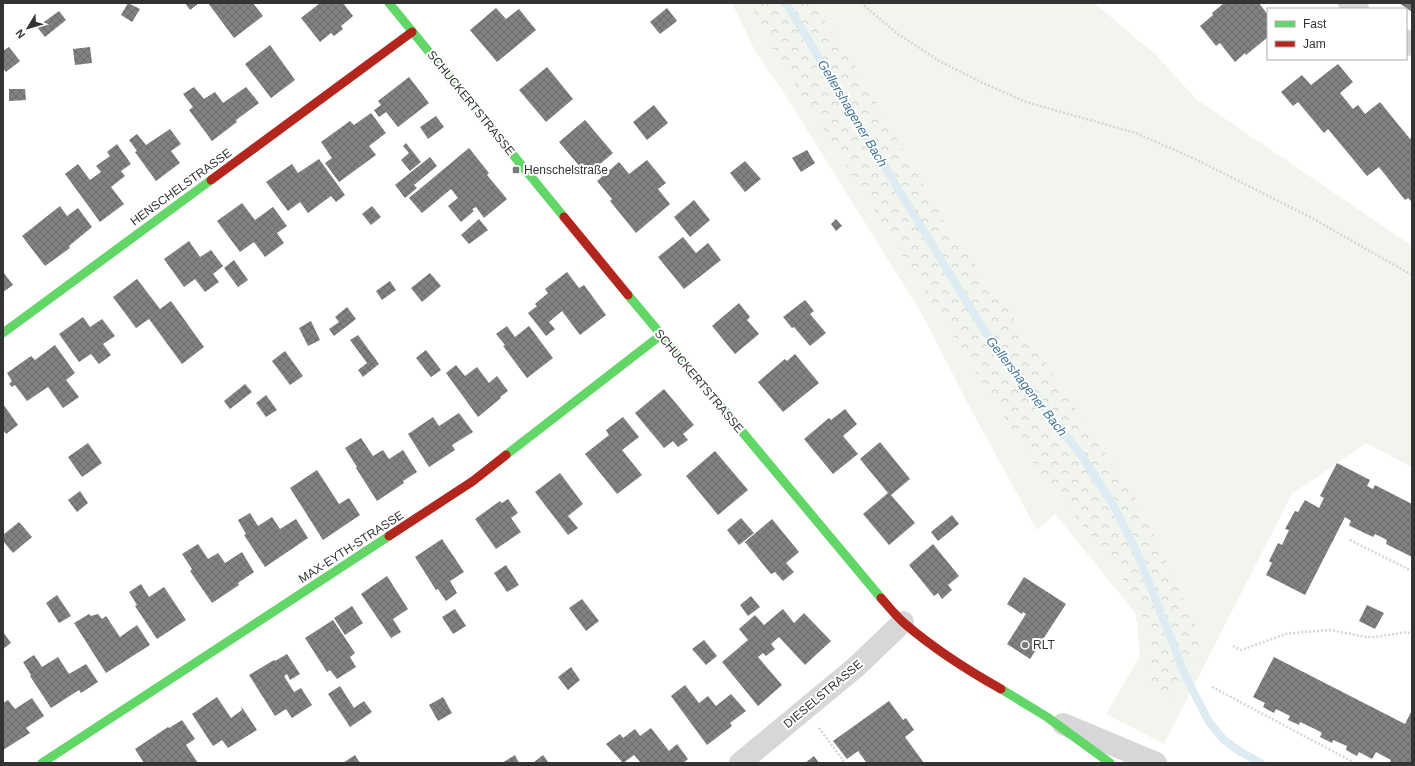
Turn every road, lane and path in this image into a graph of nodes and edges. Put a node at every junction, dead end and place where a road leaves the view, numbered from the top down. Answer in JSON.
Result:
{"nodes":[{"id":1,"x":389,"y":3,"type":"edge"},
{"id":2,"x":861,"y":3,"type":"edge"},
{"id":3,"x":412,"y":32,"type":"junction"},
{"id":4,"x":1412,"y":275,"type":"edge"},
{"id":5,"x":3,"y":333,"type":"edge"},
{"id":6,"x":661,"y":335,"type":"junction"},
{"id":7,"x":1350,"y":540,"type":"dead end"},
{"id":8,"x":1412,"y":571,"type":"edge"},
{"id":9,"x":904,"y":622,"type":"junction"},
{"id":10,"x":1412,"y":634,"type":"edge"},
{"id":11,"x":1233,"y":646,"type":"dead end"},
{"id":12,"x":1212,"y":687,"type":"dead end"},
{"id":13,"x":806,"y":709,"type":"junction"},
{"id":14,"x":1047,"y":717,"type":"junction"},
{"id":15,"x":42,"y":763,"type":"edge"},
{"id":16,"x":740,"y":763,"type":"edge"},
{"id":17,"x":845,"y":763,"type":"edge"},
{"id":18,"x":1110,"y":763,"type":"edge"},
{"id":19,"x":1156,"y":763,"type":"edge"},
{"id":20,"x":1355,"y":763,"type":"edge"}],
"edges":[{"from":1,"to":3,"type":"street","name":"SCHUCKERTSTRASSE"},
{"from":2,"to":4,"type":"path"},
{"from":3,"to":5,"type":"street","name":"HENSCHELSTRASSE"},
{"from":3,"to":6,"type":"street","name":"SCHUCKERTSTRASSE"},
{"from":6,"to":9,"type":"street","name":"SCHUCKERTSTRASSE"},
{"from":6,"to":15,"type":"street","name":"MAX-EYTH-STRASSE"},
{"from":7,"to":8,"type":"path"},
{"from":9,"to":13,"type":"street","name":"DIESELSTRASSE"},
{"from":9,"to":14,"type":"street","name":"SCHUCKERTSTRASSE"},
{"from":10,"to":11,"type":"path"},
{"from":12,"to":20,"type":"path"},
{"from":13,"to":16,"type":"street","name":"DIESELSTRASSE"},
{"from":13,"to":17,"type":"path"},
{"from":14,"to":18,"type":"street","name":"SCHUCKERTSTRASSE"},
{"from":14,"to":19,"type":"street","name":"SCHUCKERTSTRASSE"}]}
